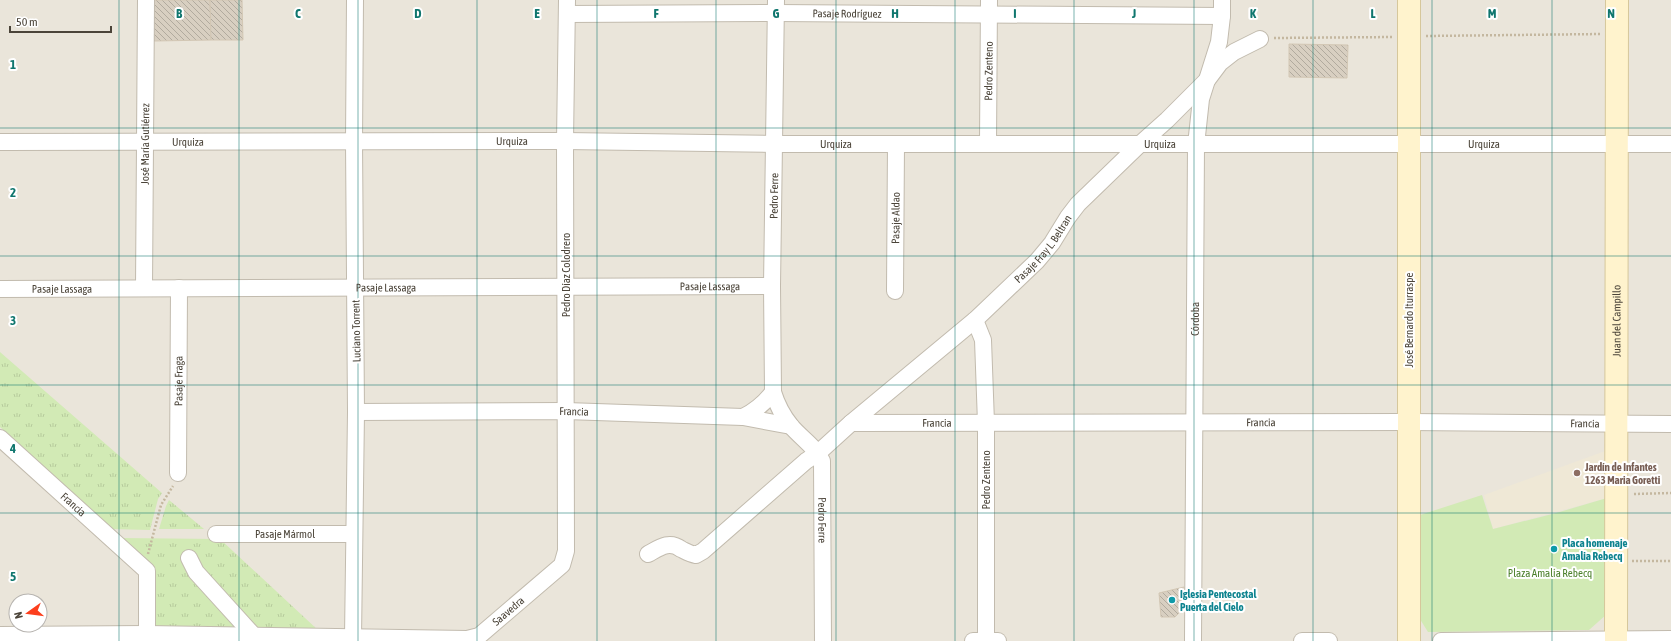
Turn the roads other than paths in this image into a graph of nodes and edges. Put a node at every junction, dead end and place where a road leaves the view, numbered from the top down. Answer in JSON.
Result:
{"nodes":[{"id":1,"x":146,"y":0,"type":"edge"},
{"id":2,"x":355,"y":0,"type":"edge"},
{"id":3,"x":1222,"y":0,"type":"edge"},
{"id":4,"x":1409,"y":0,"type":"edge"},
{"id":5,"x":1617,"y":0,"type":"edge"},
{"id":6,"x":567,"y":7,"type":"edge"},
{"id":7,"x":776,"y":7,"type":"edge"},
{"id":8,"x":989,"y":8,"type":"edge"},
{"id":9,"x":1222,"y":16,"type":"junction"},
{"id":10,"x":1260,"y":39,"type":"road end"},
{"id":11,"x":1208,"y":79,"type":"junction"},
{"id":12,"x":565,"y":141,"type":"junction"},
{"id":13,"x":0,"y":142,"type":"edge"},
{"id":14,"x":145,"y":142,"type":"junction"},
{"id":15,"x":354,"y":142,"type":"junction"},
{"id":16,"x":988,"y":143,"type":"junction"},
{"id":17,"x":775,"y":144,"type":"junction"},
{"id":18,"x":896,"y":144,"type":"junction"},
{"id":19,"x":1196,"y":144,"type":"junction"},
{"id":20,"x":1409,"y":144,"type":"junction"},
{"id":21,"x":1671,"y":144,"type":"edge"},
{"id":22,"x":1139,"y":145,"type":"junction"},
{"id":23,"x":1617,"y":145,"type":"junction"},
{"id":24,"x":566,"y":286,"type":"junction"},
{"id":25,"x":772,"y":286,"type":"junction"},
{"id":26,"x":355,"y":287,"type":"junction"},
{"id":27,"x":144,"y":288,"type":"junction"},
{"id":28,"x":179,"y":288,"type":"junction"},
{"id":29,"x":0,"y":289,"type":"edge"},
{"id":30,"x":895,"y":291,"type":"dead end"},
{"id":31,"x":975,"y":320,"type":"junction"},
{"id":32,"x":773,"y":392,"type":"junction"},
{"id":33,"x":566,"y":411,"type":"junction"},
{"id":34,"x":356,"y":412,"type":"junction"},
{"id":35,"x":743,"y":417,"type":"junction"},
{"id":36,"x":1409,"y":422,"type":"junction"},
{"id":37,"x":852,"y":423,"type":"junction"},
{"id":38,"x":986,"y":423,"type":"junction"},
{"id":39,"x":1194,"y":423,"type":"junction"},
{"id":40,"x":1615,"y":424,"type":"junction"},
{"id":41,"x":1671,"y":424,"type":"edge"},
{"id":42,"x":791,"y":426,"type":"junction"},
{"id":43,"x":0,"y":438,"type":"edge"},
{"id":44,"x":818,"y":453,"type":"junction"},
{"id":45,"x":178,"y":473,"type":"road end"},
{"id":46,"x":216,"y":534,"type":"dead end"},
{"id":47,"x":354,"y":534,"type":"junction"},
{"id":48,"x":566,"y":551,"type":"joint"},
{"id":49,"x":648,"y":554,"type":"dead end"},
{"id":50,"x":189,"y":558,"type":"dead end"},
{"id":51,"x":0,"y":635,"type":"edge"},
{"id":52,"x":255,"y":637,"type":"junction"},
{"id":53,"x":147,"y":638,"type":"edge"},
{"id":54,"x":353,"y":638,"type":"junction"},
{"id":55,"x":1671,"y":639,"type":"edge"},
{"id":56,"x":1616,"y":640,"type":"edge"},
{"id":57,"x":823,"y":641,"type":"edge"},
{"id":58,"x":973,"y":641,"type":"edge"},
{"id":59,"x":986,"y":641,"type":"edge"},
{"id":60,"x":998,"y":641,"type":"edge"},
{"id":61,"x":1193,"y":641,"type":"edge"},
{"id":62,"x":1302,"y":641,"type":"edge"},
{"id":63,"x":1329,"y":641,"type":"edge"},
{"id":64,"x":1409,"y":641,"type":"edge"},
{"id":65,"x":1441,"y":641,"type":"edge"}],
"edges":[{"from":1,"to":14,"type":"street","name":"José María Gutiérrez"},
{"from":2,"to":15,"type":"street","name":"Luciano Torrent"},
{"from":3,"to":9,"type":"street","name":"Córdoba"},
{"from":4,"to":20,"type":"street","name":"José Bernardo Iturraspe"},
{"from":5,"to":23,"type":"street","name":"Juan del Campillo"},
{"from":6,"to":7,"type":"street","name":"Pasaje Rodríguez"},
{"from":6,"to":12,"type":"street","name":"Pedro Díaz Colodrero"},
{"from":7,"to":8,"type":"street","name":"Pasaje Rodríguez"},
{"from":7,"to":17,"type":"street","name":"Pedro Ferre"},
{"from":8,"to":9,"type":"street","name":"Pasaje Rodríguez"},
{"from":8,"to":16,"type":"street","name":"Pedro Zenteno"},
{"from":9,"to":11,"type":"street","name":"Córdoba"},
{"from":10,"to":11,"type":"street","name":"Pasaje Fray L. Beltran"},
{"from":11,"to":19,"type":"street","name":"Córdoba"},
{"from":11,"to":22,"type":"street","name":"Pasaje Fray L. Beltran"},
{"from":12,"to":15,"type":"street","name":"Urquiza"},
{"from":12,"to":17,"type":"street","name":"Urquiza"},
{"from":12,"to":24,"type":"street","name":"Pedro Díaz Colodrero"},
{"from":13,"to":14,"type":"street","name":"Urquiza"},
{"from":14,"to":15,"type":"street","name":"Urquiza"},
{"from":14,"to":27,"type":"street","name":"José María Gutiérrez"},
{"from":15,"to":26,"type":"street","name":"Luciano Torrent"},
{"from":16,"to":18,"type":"street","name":"Urquiza"},
{"from":16,"to":22,"type":"street","name":"Urquiza"},
{"from":17,"to":18,"type":"street","name":"Urquiza"},
{"from":17,"to":25,"type":"street","name":"Pedro Ferre"},
{"from":18,"to":30,"type":"street","name":"Pasaje Aldao"},
{"from":19,"to":20,"type":"street","name":"Urquiza"},
{"from":19,"to":22,"type":"street","name":"Urquiza"},
{"from":19,"to":39,"type":"street","name":"Córdoba"},
{"from":20,"to":23,"type":"street","name":"Urquiza"},
{"from":20,"to":36,"type":"street","name":"José Bernardo Iturraspe"},
{"from":21,"to":23,"type":"street","name":"Urquiza"},
{"from":22,"to":31,"type":"street","name":"Pasaje Fray L. Beltran"},
{"from":23,"to":40,"type":"street","name":"Juan del Campillo"},
{"from":24,"to":25,"type":"street","name":"Pasaje Lassaga"},
{"from":24,"to":26,"type":"street","name":"Pasaje Lassaga"},
{"from":24,"to":33,"type":"street","name":"Pedro Díaz Colodrero"},
{"from":25,"to":32,"type":"street","name":"Pedro Ferre"},
{"from":26,"to":28,"type":"street","name":"Pasaje Lassaga"},
{"from":26,"to":34,"type":"street","name":"Luciano Torrent"},
{"from":27,"to":28,"type":"street","name":"Pasaje Lassaga"},
{"from":27,"to":29,"type":"street","name":"Pasaje Lassaga"},
{"from":28,"to":45,"type":"street","name":"Pasaje Fraga"},
{"from":31,"to":37,"type":"street","name":"Pasaje Fray L. Beltran"},
{"from":31,"to":38,"type":"street","name":"Pedro Zenteno"},
{"from":32,"to":35,"type":"street"},
{"from":32,"to":42,"type":"street","name":"Pedro Ferre"},
{"from":33,"to":34,"type":"street","name":"Francia"},
{"from":33,"to":35,"type":"street","name":"Francia"},
{"from":33,"to":48,"type":"street","name":"Pedro Díaz Colodrero"},
{"from":34,"to":47,"type":"street","name":"Luciano Torrent"},
{"from":35,"to":42,"type":"street","name":"Francia"},
{"from":36,"to":39,"type":"street","name":"Francia"},
{"from":36,"to":40,"type":"street","name":"Francia"},
{"from":36,"to":64,"type":"street","name":"José Bernardo Iturraspe"},
{"from":37,"to":38,"type":"street","name":"Francia"},
{"from":37,"to":44,"type":"street","name":"Pasaje Fray L. Beltran"},
{"from":38,"to":39,"type":"street","name":"Francia"},
{"from":38,"to":59,"type":"street","name":"Pedro Zenteno"},
{"from":39,"to":61,"type":"street","name":"Córdoba"},
{"from":40,"to":41,"type":"street","name":"Francia"},
{"from":40,"to":56,"type":"street","name":"Juan del Campillo"},
{"from":42,"to":44,"type":"street","name":"Pedro Ferre"},
{"from":43,"to":53,"type":"street","name":"Francia"},
{"from":44,"to":49,"type":"street","name":"Pasaje Fray L. Beltran"},
{"from":44,"to":57,"type":"street","name":"Pedro Ferre"},
{"from":46,"to":47,"type":"street","name":"Pasaje Mármol"},
{"from":47,"to":54,"type":"street","name":"Luciano Torrent"},
{"from":48,"to":54,"type":"street","name":"Saavedra"},
{"from":50,"to":52,"type":"street"},
{"from":51,"to":53,"type":"street","name":"Saavedra"},
{"from":52,"to":53,"type":"street","name":"Saavedra"},
{"from":52,"to":54,"type":"street","name":"Saavedra"},
{"from":55,"to":56,"type":"street"},
{"from":56,"to":65,"type":"street"},
{"from":58,"to":59,"type":"street"},
{"from":59,"to":60,"type":"street"},
{"from":62,"to":63,"type":"street"}]}
